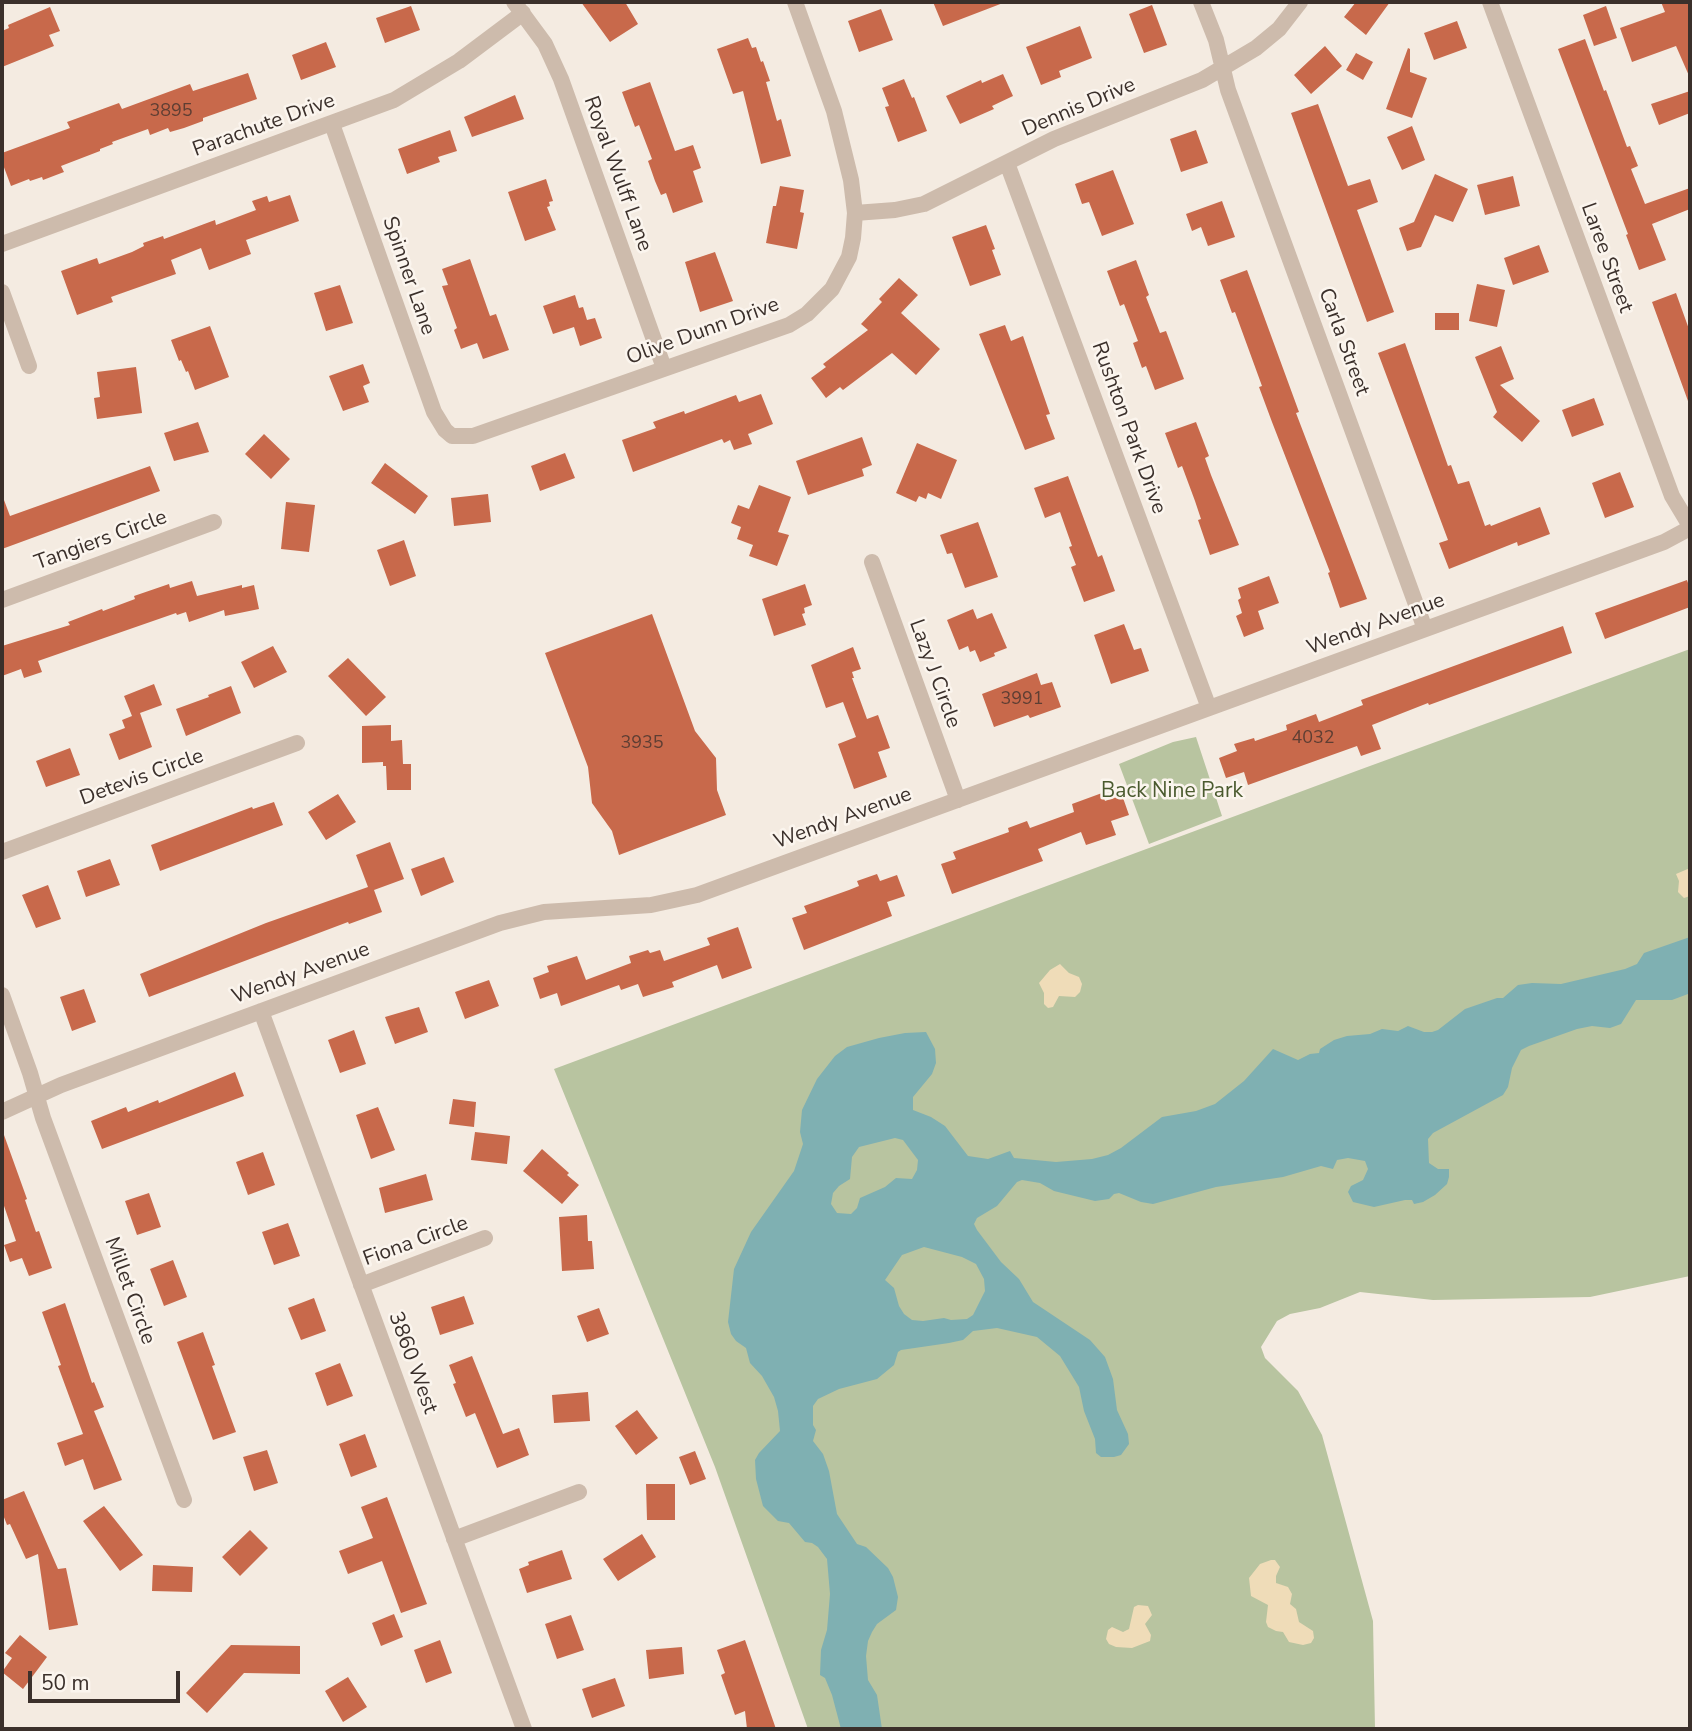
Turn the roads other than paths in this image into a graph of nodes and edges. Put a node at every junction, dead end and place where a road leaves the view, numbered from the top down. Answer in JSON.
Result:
{"nodes":[{"id":1,"x":795,"y":2,"type":"edge"},
{"id":2,"x":1201,"y":2,"type":"edge"},
{"id":3,"x":1300,"y":2,"type":"edge"},
{"id":4,"x":1490,"y":2,"type":"edge"},
{"id":5,"x":519,"y":7,"type":"edge"},
{"id":6,"x":1223,"y":69,"type":"junction"},
{"id":7,"x":332,"y":124,"type":"junction"},
{"id":8,"x":1007,"y":163,"type":"junction"},
{"id":9,"x":855,"y":213,"type":"junction"},
{"id":10,"x":2,"y":244,"type":"edge"},
{"id":11,"x":2,"y":292,"type":"edge"},
{"id":12,"x":29,"y":366,"type":"dead end"},
{"id":13,"x":664,"y":368,"type":"junction"},
{"id":14,"x":452,"y":436,"type":"joint"},
{"id":15,"x":214,"y":522,"type":"dead end"},
{"id":16,"x":1690,"y":527,"type":"edge"},
{"id":17,"x":872,"y":562,"type":"dead end"},
{"id":18,"x":2,"y":600,"type":"edge"},
{"id":19,"x":1425,"y":629,"type":"junction"},
{"id":20,"x":1209,"y":708,"type":"junction"},
{"id":21,"x":297,"y":743,"type":"dead end"},
{"id":22,"x":958,"y":800,"type":"junction"},
{"id":23,"x":2,"y":852,"type":"edge"},
{"id":24,"x":2,"y":995,"type":"edge"},
{"id":25,"x":261,"y":1011,"type":"junction"},
{"id":26,"x":37,"y":1096,"type":"junction"},
{"id":27,"x":2,"y":1112,"type":"edge"},
{"id":28,"x":485,"y":1238,"type":"dead end"},
{"id":29,"x":361,"y":1284,"type":"junction"},
{"id":30,"x":579,"y":1492,"type":"dead end"},
{"id":31,"x":184,"y":1500,"type":"dead end"},
{"id":32,"x":454,"y":1539,"type":"junction"},
{"id":33,"x":524,"y":1729,"type":"edge"}],
"edges":[{"from":1,"to":9,"type":"street","name":"Olive Dunn Drive"},
{"from":2,"to":6,"type":"street","name":"Carla Street"},
{"from":3,"to":6,"type":"street","name":"Dennis Drive"},
{"from":4,"to":16,"type":"street","name":"Laree Street"},
{"from":5,"to":7,"type":"street","name":"Parachute Drive"},
{"from":5,"to":13,"type":"street","name":"Royal Wulff Lane"},
{"from":6,"to":8,"type":"street","name":"Dennis Drive"},
{"from":6,"to":19,"type":"street","name":"Carla Street"},
{"from":7,"to":10,"type":"street","name":"Parachute Drive"},
{"from":7,"to":14,"type":"street","name":"Spinner Lane"},
{"from":8,"to":9,"type":"street","name":"Dennis Drive"},
{"from":8,"to":20,"type":"street","name":"Rushton Park Drive"},
{"from":9,"to":13,"type":"street","name":"Olive Dunn Drive"},
{"from":11,"to":12,"type":"street"},
{"from":13,"to":14,"type":"street","name":"Olive Dunn Drive"},
{"from":15,"to":18,"type":"street","name":"Tangiers Circle"},
{"from":16,"to":19,"type":"street","name":"Wendy Avenue"},
{"from":17,"to":22,"type":"street","name":"Lazy J Circle"},
{"from":19,"to":20,"type":"street","name":"Wendy Avenue"},
{"from":20,"to":22,"type":"street","name":"Wendy Avenue"},
{"from":21,"to":23,"type":"street","name":"Detevis Circle"},
{"from":22,"to":25,"type":"street","name":"Wendy Avenue"},
{"from":24,"to":26,"type":"street","name":"Millet Circle"},
{"from":25,"to":26,"type":"street","name":"Wendy Avenue"},
{"from":25,"to":29,"type":"street","name":"3860 West"},
{"from":26,"to":27,"type":"street","name":"Wendy Avenue"},
{"from":26,"to":31,"type":"street","name":"Millet Circle"},
{"from":28,"to":29,"type":"street","name":"Fiona Circle"},
{"from":29,"to":32,"type":"street","name":"3860 West"},
{"from":30,"to":32,"type":"street"},
{"from":32,"to":33,"type":"street","name":"3860 West"}]}
